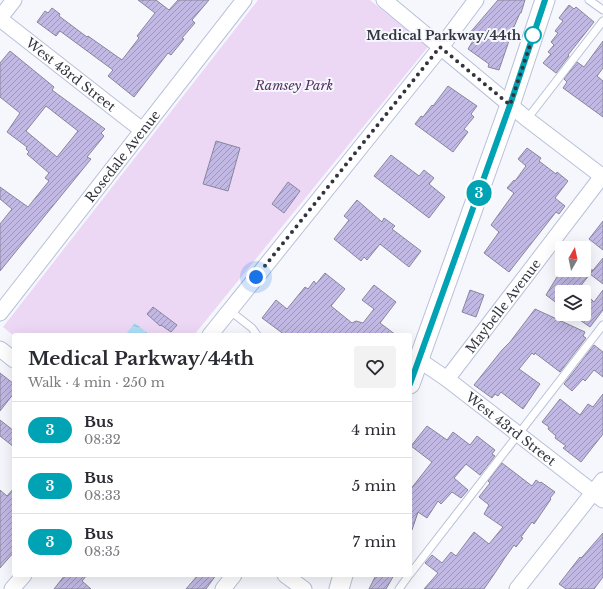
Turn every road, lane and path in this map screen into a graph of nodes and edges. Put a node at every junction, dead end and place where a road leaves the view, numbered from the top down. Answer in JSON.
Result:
{"nodes":[{"id":1,"x":14,"y":0,"type":"edge"},
{"id":2,"x":244,"y":0,"type":"edge"},
{"id":3,"x":384,"y":0,"type":"edge"},
{"id":4,"x":476,"y":0,"type":"edge"},
{"id":5,"x":545,"y":0,"type":"edge"},
{"id":6,"x":589,"y":0,"type":"edge"},
{"id":7,"x":603,"y":10,"type":"edge"},
{"id":8,"x":0,"y":18,"type":"edge"},
{"id":9,"x":603,"y":21,"type":"edge"},
{"id":10,"x":440,"y":47,"type":"junction"},
{"id":11,"x":510,"y":105,"type":"junction"},
{"id":12,"x":527,"y":118,"type":"junction"},
{"id":13,"x":142,"y":130,"type":"junction"},
{"id":14,"x":603,"y":176,"type":"edge"},
{"id":15,"x":229,"y":310,"type":"junction"},
{"id":16,"x":0,"y":313,"type":"edge"},
{"id":17,"x":603,"y":325,"type":"edge"},
{"id":18,"x":212,"y":333,"type":"edge"},
{"id":19,"x":256,"y":333,"type":"edge"},
{"id":20,"x":0,"y":349,"type":"edge"},
{"id":21,"x":12,"y":358,"type":"edge"},
{"id":22,"x":419,"y":360,"type":"junction"},
{"id":23,"x":412,"y":379,"type":"edge"},
{"id":24,"x":447,"y":379,"type":"junction"},
{"id":25,"x":518,"y":434,"type":"junction"},
{"id":26,"x":603,"y":480,"type":"edge"},
{"id":27,"x":598,"y":496,"type":"edge"},
{"id":28,"x":412,"y":572,"type":"edge"},
{"id":29,"x":22,"y":577,"type":"edge"},
{"id":30,"x":232,"y":577,"type":"edge"},
{"id":31,"x":342,"y":577,"type":"edge"},
{"id":32,"x":408,"y":577,"type":"edge"},
{"id":33,"x":12,"y":589,"type":"edge"},
{"id":34,"x":223,"y":589,"type":"edge"},
{"id":35,"x":339,"y":589,"type":"edge"},
{"id":36,"x":399,"y":589,"type":"edge"},
{"id":37,"x":517,"y":589,"type":"edge"}],
"edges":[{"from":1,"to":8,"type":"street"},
{"from":2,"to":13,"type":"street","name":"Rosedale Avenue"},
{"from":3,"to":10,"type":"street"},
{"from":4,"to":10,"type":"street"},
{"from":5,"to":11,"type":"street"},
{"from":6,"to":7,"type":"lane"},
{"from":8,"to":13,"type":"street","name":"West 43rd Street"},
{"from":9,"to":12,"type":"lane"},
{"from":10,"to":11,"type":"street"},
{"from":10,"to":15,"type":"street"},
{"from":11,"to":12,"type":"street"},
{"from":11,"to":22,"type":"street"},
{"from":12,"to":14,"type":"street"},
{"from":13,"to":16,"type":"street","name":"Rosedale Avenue"},
{"from":14,"to":24,"type":"street","name":"Maybelle Avenue"},
{"from":15,"to":18,"type":"street"},
{"from":15,"to":19,"type":"lane"},
{"from":17,"to":25,"type":"lane"},
{"from":20,"to":21,"type":"street"},
{"from":22,"to":23,"type":"street"},
{"from":22,"to":24,"type":"street","name":"West 43rd Street"},
{"from":24,"to":25,"type":"street","name":"West 43rd Street"},
{"from":25,"to":27,"type":"street","name":"West 43rd Street"},
{"from":25,"to":28,"type":"lane"},
{"from":26,"to":27,"type":"street"},
{"from":27,"to":37,"type":"street"},
{"from":29,"to":33,"type":"street"},
{"from":30,"to":34,"type":"street"},
{"from":31,"to":35,"type":"street"},
{"from":32,"to":36,"type":"lane"}]}
